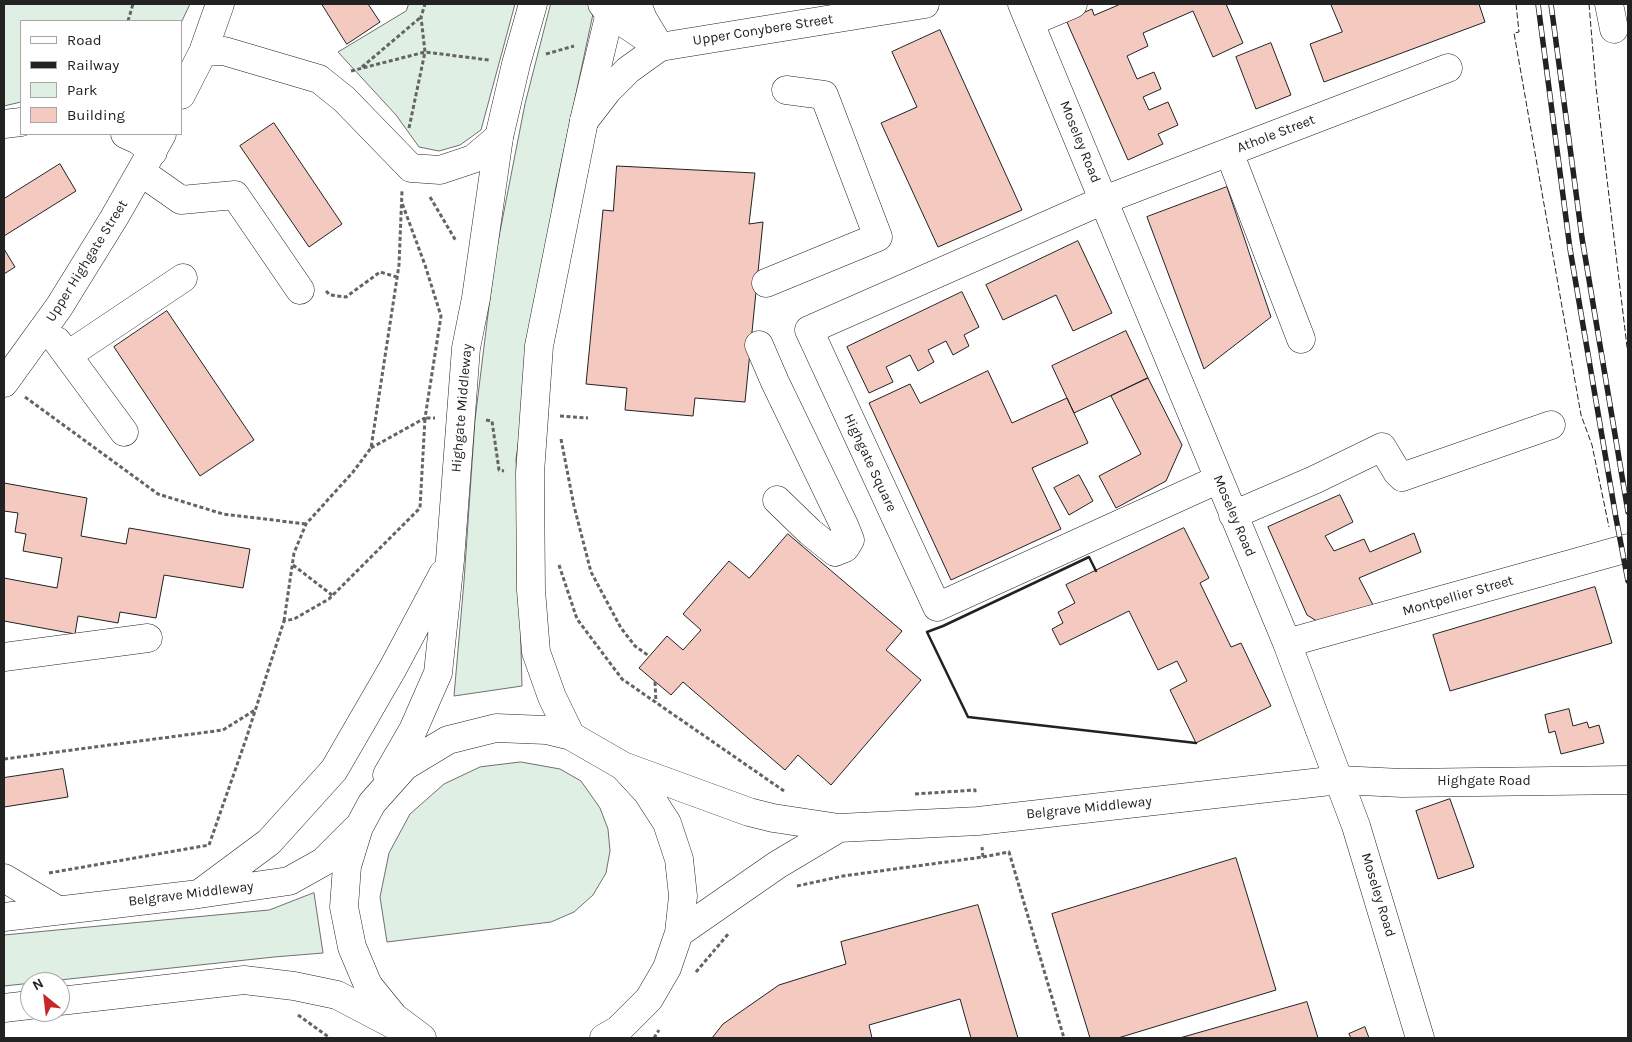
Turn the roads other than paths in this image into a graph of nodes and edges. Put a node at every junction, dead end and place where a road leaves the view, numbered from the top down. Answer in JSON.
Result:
{"nodes":[{"id":1,"x":220,"y":4,"type":"edge"},
{"id":2,"x":533,"y":4,"type":"edge"},
{"id":3,"x":637,"y":4,"type":"edge"},
{"id":4,"x":925,"y":4,"type":"edge"},
{"id":5,"x":1073,"y":4,"type":"edge"},
{"id":6,"x":608,"y":7,"type":"edge"},
{"id":7,"x":1026,"y":13,"type":"edge"},
{"id":8,"x":660,"y":47,"type":"junction"},
{"id":9,"x":203,"y":52,"type":"junction"},
{"id":10,"x":1448,"y":68,"type":"dead end"},
{"id":11,"x":786,"y":90,"type":"dead end"},
{"id":12,"x":182,"y":93,"type":"edge"},
{"id":13,"x":20,"y":122,"type":"edge"},
{"id":14,"x":584,"y":122,"type":"junction"},
{"id":15,"x":4,"y":124,"type":"edge"},
{"id":16,"x":127,"y":135,"type":"edge"},
{"id":17,"x":499,"y":137,"type":"junction"},
{"id":18,"x":1229,"y":152,"type":"junction"},
{"id":19,"x":152,"y":153,"type":"edge"},
{"id":20,"x":1104,"y":200,"type":"junction"},
{"id":21,"x":183,"y":278,"type":"dead end"},
{"id":22,"x":766,"y":283,"type":"dead end"},
{"id":23,"x":300,"y":290,"type":"road end"},
{"id":24,"x":46,"y":325,"type":"junction"},
{"id":25,"x":1301,"y":339,"type":"dead end"},
{"id":26,"x":759,"y":345,"type":"dead end"},
{"id":27,"x":68,"y":355,"type":"junction"},
{"id":28,"x":4,"y":383,"type":"edge"},
{"id":29,"x":1551,"y":425,"type":"dead end"},
{"id":30,"x":124,"y":432,"type":"dead end"},
{"id":31,"x":1219,"y":480,"type":"junction"},
{"id":32,"x":777,"y":500,"type":"dead end"},
{"id":33,"x":1234,"y":515,"type":"junction"},
{"id":34,"x":1628,"y":548,"type":"edge"},
{"id":35,"x":450,"y":560,"type":"junction"},
{"id":36,"x":148,"y":638,"type":"dead end"},
{"id":37,"x":1287,"y":644,"type":"junction"},
{"id":38,"x":4,"y":657,"type":"edge"},
{"id":39,"x":571,"y":736,"type":"junction"},
{"id":40,"x":623,"y":766,"type":"junction"},
{"id":41,"x":1339,"y":780,"type":"junction"},
{"id":42,"x":1628,"y":780,"type":"edge"},
{"id":43,"x":372,"y":803,"type":"junction"},
{"id":44,"x":359,"y":827,"type":"junction"},
{"id":45,"x":838,"y":828,"type":"junction"},
{"id":46,"x":4,"y":878,"type":"edge"},
{"id":47,"x":199,"y":894,"type":"junction"},
{"id":48,"x":56,"y":909,"type":"junction"},
{"id":49,"x":4,"y":917,"type":"edge"},
{"id":50,"x":679,"y":933,"type":"junction"},
{"id":51,"x":648,"y":999,"type":"junction"},
{"id":52,"x":70,"y":1000,"type":"edge"},
{"id":53,"x":20,"y":1006,"type":"edge"},
{"id":54,"x":4,"y":1008,"type":"edge"},
{"id":55,"x":420,"y":1038,"type":"edge"},
{"id":56,"x":604,"y":1038,"type":"edge"},
{"id":57,"x":631,"y":1038,"type":"edge"},
{"id":58,"x":1420,"y":1038,"type":"edge"}],
"edges":[{"from":1,"to":9,"type":"main road"},
{"from":2,"to":17,"type":"main road","name":"Highgate Middleway"},
{"from":3,"to":8,"type":"main road"},
{"from":4,"to":8,"type":"main road","name":"Upper Conybere Street"},
{"from":5,"to":7,"type":"main road"},
{"from":6,"to":8,"type":"main road"},
{"from":6,"to":14,"type":"main road"},
{"from":7,"to":20,"type":"main road","name":"Moseley Road"},
{"from":8,"to":14,"type":"main road","name":"Upper Conybere Street"},
{"from":9,"to":12,"type":"main road"},
{"from":9,"to":17,"type":"main road"},
{"from":10,"to":18,"type":"main road","name":"Athole Street"},
{"from":11,"to":22,"type":"main road"},
{"from":13,"to":15,"type":"main road"},
{"from":14,"to":39,"type":"main road"},
{"from":16,"to":19,"type":"main road"},
{"from":17,"to":35,"type":"main road","name":"Highgate Middleway"},
{"from":18,"to":20,"type":"main road","name":"Athole Street"},
{"from":18,"to":25,"type":"main road"},
{"from":19,"to":23,"type":"main road"},
{"from":19,"to":24,"type":"main road","name":"Upper Highgate Street"},
{"from":20,"to":31,"type":"main road","name":"Moseley Road"},
{"from":20,"to":31,"type":"main road","name":"Highgate Square"},
{"from":21,"to":27,"type":"main road"},
{"from":24,"to":27,"type":"main road"},
{"from":24,"to":28,"type":"main road","name":"Upper Highgate Street"},
{"from":26,"to":32,"type":"main road"},
{"from":27,"to":30,"type":"main road"},
{"from":29,"to":33,"type":"main road"},
{"from":31,"to":33,"type":"main road","name":"Moseley Road"},
{"from":33,"to":37,"type":"main road","name":"Moseley Road"},
{"from":34,"to":37,"type":"main road","name":"Montpellier Street"},
{"from":35,"to":43,"type":"main road","name":"Highgate Middleway"},
{"from":35,"to":47,"type":"main road"},
{"from":36,"to":38,"type":"main road"},
{"from":37,"to":41,"type":"main road","name":"Moseley Road"},
{"from":39,"to":40,"type":"main road"},
{"from":39,"to":43,"type":"main road"},
{"from":40,"to":45,"type":"main road","name":"Belgrave Middleway"},
{"from":40,"to":50,"type":"main road"},
{"from":41,"to":42,"type":"main road","name":"Highgate Road"},
{"from":41,"to":45,"type":"main road","name":"Belgrave Middleway"},
{"from":41,"to":58,"type":"main road","name":"Moseley Road"},
{"from":43,"to":44,"type":"main road"},
{"from":44,"to":47,"type":"main road","name":"Belgrave Middleway"},
{"from":44,"to":55,"type":"main road"},
{"from":45,"to":50,"type":"main road","name":"Belgrave Middleway"},
{"from":46,"to":48,"type":"main road"},
{"from":47,"to":48,"type":"main road","name":"Belgrave Middleway"},
{"from":48,"to":49,"type":"main road","name":"Belgrave Middleway"},
{"from":50,"to":51,"type":"main road"},
{"from":51,"to":56,"type":"main road"},
{"from":51,"to":57,"type":"main road"},
{"from":52,"to":55,"type":"main road"},
{"from":53,"to":54,"type":"main road"}]}
